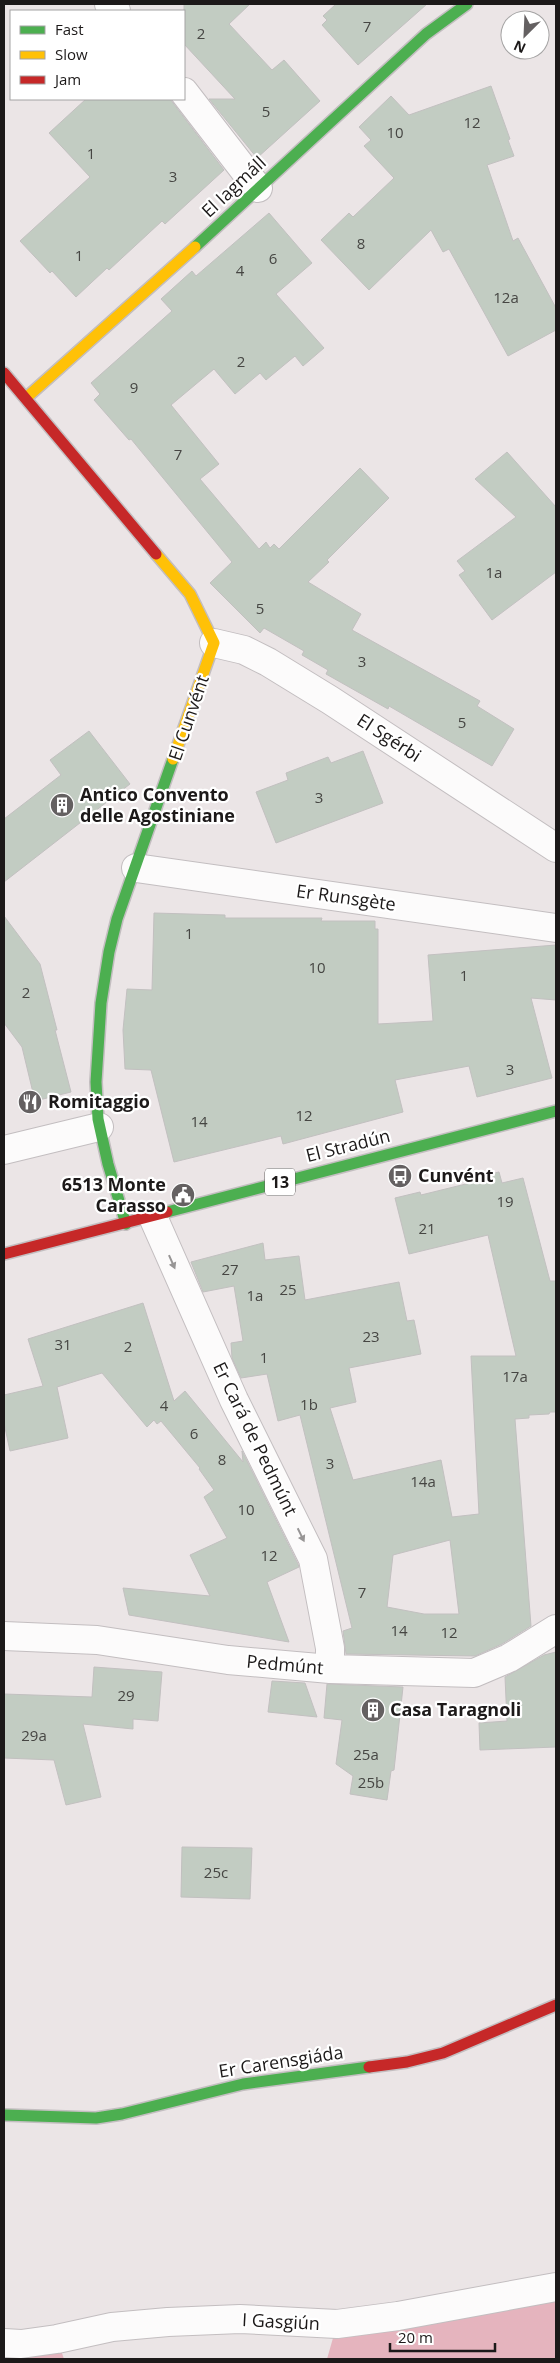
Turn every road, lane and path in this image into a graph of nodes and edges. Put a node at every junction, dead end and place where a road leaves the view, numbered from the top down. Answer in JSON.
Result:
{"nodes":[{"id":1,"x":467,"y":4,"type":"edge"},
{"id":2,"x":185,"y":93,"type":"edge"},
{"id":3,"x":258,"y":188,"type":"junction"},
{"id":4,"x":4,"y":373,"type":"edge"},
{"id":5,"x":26,"y":398,"type":"junction"},
{"id":6,"x":214,"y":643,"type":"junction"},
{"id":7,"x":556,"y":848,"type":"edge"},
{"id":8,"x":136,"y":868,"type":"junction"},
{"id":9,"x":556,"y":928,"type":"edge"},
{"id":10,"x":556,"y":1112,"type":"edge"},
{"id":11,"x":99,"y":1127,"type":"junction"},
{"id":12,"x":4,"y":1150,"type":"edge"},
{"id":13,"x":153,"y":1217,"type":"junction"},
{"id":14,"x":126,"y":1224,"type":"junction"},
{"id":15,"x":4,"y":1254,"type":"edge"},
{"id":16,"x":556,"y":1629,"type":"edge"},
{"id":17,"x":4,"y":1636,"type":"edge"},
{"id":18,"x":330,"y":1669,"type":"junction"},
{"id":19,"x":556,"y":2005,"type":"edge"},
{"id":20,"x":4,"y":2115,"type":"edge"},
{"id":21,"x":556,"y":2287,"type":"edge"},
{"id":22,"x":4,"y":2343,"type":"edge"}],
"edges":[{"from":1,"to":3,"type":"street","name":"El Iagmáll"},
{"from":2,"to":3,"type":"street"},
{"from":3,"to":5,"type":"street","name":"El Iagmáll"},
{"from":4,"to":5,"type":"street"},
{"from":5,"to":6,"type":"street"},
{"from":6,"to":7,"type":"street","name":"El Sgérbi"},
{"from":6,"to":8,"type":"street","name":"El Cunvént"},
{"from":8,"to":9,"type":"street","name":"Er Runsgète"},
{"from":8,"to":11,"type":"street","name":"El Cunvént"},
{"from":10,"to":13,"type":"street","name":"El Stradún","number":"13"},
{"from":11,"to":12,"type":"street"},
{"from":11,"to":14,"type":"street","name":"El Cunvént"},
{"from":13,"to":14,"type":"street","name":"El Stradún","number":"13"},
{"from":13,"to":18,"type":"street","name":"Er Cará de Pedmúnt","one_way":true},
{"from":14,"to":15,"type":"street","name":"El Stradún","number":"13"},
{"from":16,"to":18,"type":"street","name":"Pedmúnt"},
{"from":17,"to":18,"type":"street","name":"Pedmúnt"},
{"from":19,"to":20,"type":"street","name":"Er Carensgiáda"},
{"from":21,"to":22,"type":"street","name":"I Gasgiún"}]}
